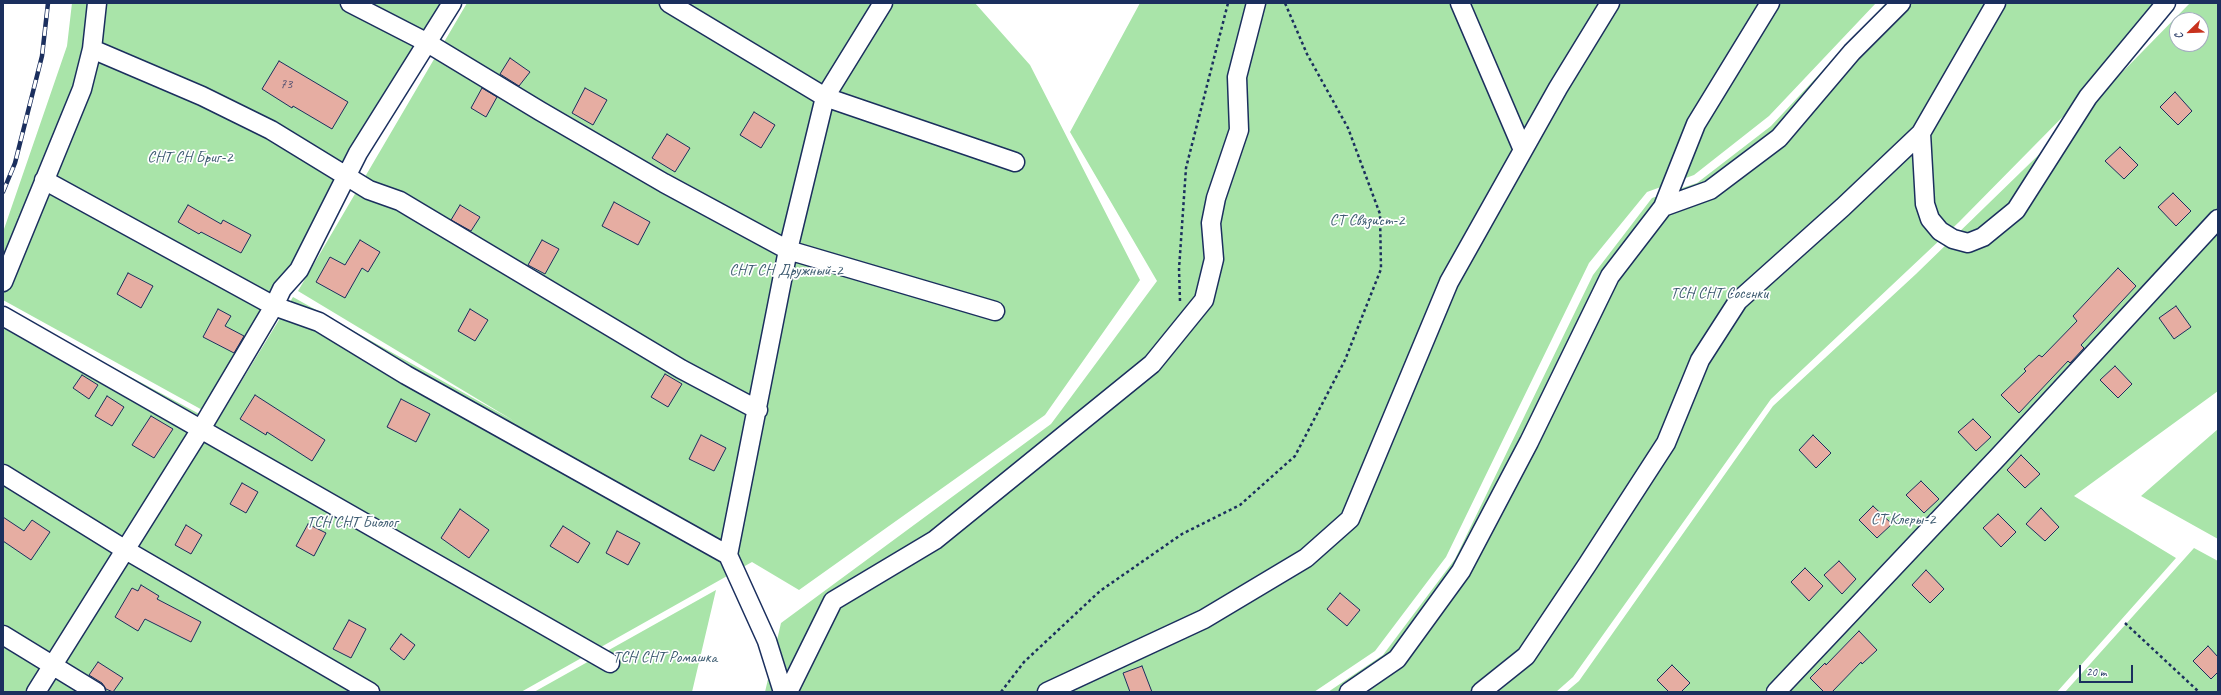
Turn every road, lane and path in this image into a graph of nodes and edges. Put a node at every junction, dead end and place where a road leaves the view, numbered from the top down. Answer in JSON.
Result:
{"nodes":[{"id":1,"x":97,"y":3,"type":"edge"},
{"id":2,"x":350,"y":3,"type":"edge"},
{"id":3,"x":452,"y":3,"type":"edge"},
{"id":4,"x":669,"y":3,"type":"edge"},
{"id":5,"x":883,"y":3,"type":"edge"},
{"id":6,"x":1228,"y":3,"type":"edge"},
{"id":7,"x":1256,"y":3,"type":"edge"},
{"id":8,"x":1285,"y":3,"type":"edge"},
{"id":9,"x":1460,"y":3,"type":"edge"},
{"id":10,"x":1610,"y":3,"type":"edge"},
{"id":11,"x":1770,"y":3,"type":"edge"},
{"id":12,"x":1901,"y":3,"type":"edge"},
{"id":13,"x":1996,"y":3,"type":"edge"},
{"id":14,"x":2166,"y":3,"type":"edge"},
{"id":15,"x":426,"y":42,"type":"junction"},
{"id":16,"x":92,"y":49,"type":"junction"},
{"id":17,"x":825,"y":97,"type":"junction"},
{"id":18,"x":1921,"y":132,"type":"junction"},
{"id":19,"x":1523,"y":150,"type":"junction"},
{"id":20,"x":1015,"y":162,"type":"dead end"},
{"id":21,"x":347,"y":177,"type":"junction"},
{"id":22,"x":44,"y":180,"type":"junction"},
{"id":23,"x":1663,"y":207,"type":"junction"},
{"id":24,"x":2218,"y":219,"type":"edge"},
{"id":25,"x":788,"y":250,"type":"junction"},
{"id":26,"x":3,"y":282,"type":"edge"},
{"id":27,"x":274,"y":306,"type":"junction"},
{"id":28,"x":995,"y":312,"type":"dead end"},
{"id":29,"x":3,"y":316,"type":"edge"},
{"id":30,"x":1182,"y":329,"type":"junction"},
{"id":31,"x":758,"y":410,"type":"junction"},
{"id":32,"x":201,"y":428,"type":"junction"},
{"id":33,"x":3,"y":474,"type":"edge"},
{"id":34,"x":124,"y":549,"type":"junction"},
{"id":35,"x":728,"y":555,"type":"junction"},
{"id":36,"x":2125,"y":623,"type":"dead end"},
{"id":37,"x":3,"y":635,"type":"edge"},
{"id":38,"x":610,"y":663,"type":"dead end"},
{"id":39,"x":53,"y":667,"type":"junction"},
{"id":40,"x":36,"y":692,"type":"edge"},
{"id":41,"x":96,"y":692,"type":"edge"},
{"id":42,"x":370,"y":692,"type":"edge"},
{"id":43,"x":783,"y":692,"type":"edge"},
{"id":44,"x":788,"y":692,"type":"edge"},
{"id":45,"x":1001,"y":692,"type":"edge"},
{"id":46,"x":1047,"y":692,"type":"edge"},
{"id":47,"x":1349,"y":692,"type":"edge"},
{"id":48,"x":1481,"y":692,"type":"edge"},
{"id":49,"x":1776,"y":692,"type":"edge"},
{"id":50,"x":2199,"y":692,"type":"edge"}],
"edges":[{"from":1,"to":16,"type":"street"},
{"from":2,"to":15,"type":"street"},
{"from":3,"to":15,"type":"street"},
{"from":4,"to":17,"type":"street"},
{"from":5,"to":17,"type":"street"},
{"from":6,"to":30,"type":"path"},
{"from":7,"to":30,"type":"street"},
{"from":8,"to":45,"type":"path"},
{"from":9,"to":19,"type":"street"},
{"from":10,"to":19,"type":"street"},
{"from":11,"to":23,"type":"street"},
{"from":12,"to":23,"type":"street"},
{"from":13,"to":18,"type":"street"},
{"from":14,"to":18,"type":"street"},
{"from":15,"to":21,"type":"street"},
{"from":15,"to":25,"type":"street"},
{"from":16,"to":21,"type":"street"},
{"from":16,"to":22,"type":"street"},
{"from":17,"to":20,"type":"street"},
{"from":17,"to":25,"type":"street"},
{"from":18,"to":48,"type":"street"},
{"from":19,"to":46,"type":"street"},
{"from":21,"to":27,"type":"street"},
{"from":21,"to":31,"type":"street"},
{"from":22,"to":26,"type":"street"},
{"from":22,"to":27,"type":"street"},
{"from":23,"to":47,"type":"street"},
{"from":24,"to":49,"type":"street"},
{"from":25,"to":28,"type":"street"},
{"from":25,"to":31,"type":"street"},
{"from":27,"to":32,"type":"street"},
{"from":27,"to":35,"type":"street"},
{"from":29,"to":32,"type":"street"},
{"from":30,"to":44,"type":"street"},
{"from":31,"to":35,"type":"street"},
{"from":32,"to":34,"type":"street"},
{"from":32,"to":38,"type":"street"},
{"from":33,"to":34,"type":"street"},
{"from":34,"to":39,"type":"street"},
{"from":34,"to":42,"type":"street"},
{"from":35,"to":43,"type":"street"},
{"from":36,"to":50,"type":"path"},
{"from":37,"to":39,"type":"street"},
{"from":39,"to":40,"type":"street"},
{"from":39,"to":41,"type":"street"}]}
